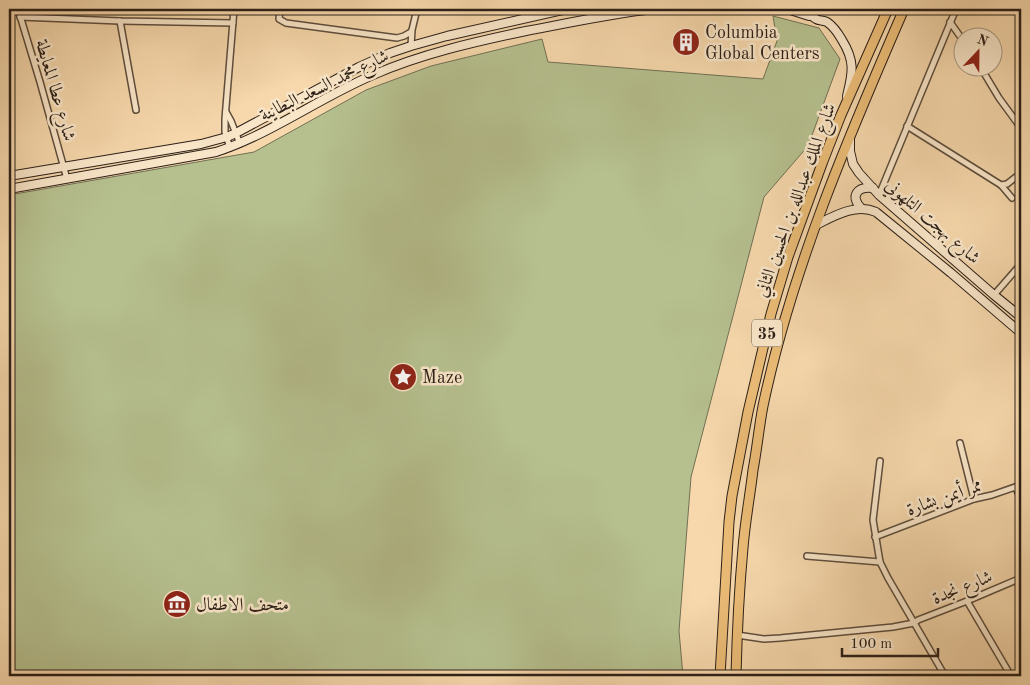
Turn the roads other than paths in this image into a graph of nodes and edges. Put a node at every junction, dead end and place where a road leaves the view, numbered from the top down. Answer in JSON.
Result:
{"nodes":[{"id":1,"x":18,"y":9,"type":"edge"},
{"id":2,"x":234,"y":9,"type":"edge"},
{"id":3,"x":280,"y":9,"type":"edge"},
{"id":4,"x":417,"y":9,"type":"edge"},
{"id":5,"x":567,"y":9,"type":"edge"},
{"id":6,"x":653,"y":9,"type":"edge"},
{"id":7,"x":787,"y":9,"type":"edge"},
{"id":8,"x":804,"y":9,"type":"edge"},
{"id":9,"x":888,"y":9,"type":"edge"},
{"id":10,"x":904,"y":9,"type":"edge"},
{"id":11,"x":956,"y":9,"type":"edge"},
{"id":12,"x":597,"y":13,"type":"edge"},
{"id":13,"x":20,"y":18,"type":"junction"},
{"id":14,"x":817,"y":20,"type":"junction"},
{"id":15,"x":120,"y":21,"type":"junction"},
{"id":16,"x":950,"y":22,"type":"junction"},
{"id":17,"x":233,"y":23,"type":"junction"},
{"id":18,"x":954,"y":28,"type":"edge"},
{"id":19,"x":411,"y":32,"type":"junction"},
{"id":20,"x":410,"y":46,"type":"junction"},
{"id":21,"x":987,"y":78,"type":"edge"},
{"id":22,"x":136,"y":110,"type":"dead end"},
{"id":23,"x":226,"y":111,"type":"junction"},
{"id":24,"x":841,"y":115,"type":"junction"},
{"id":25,"x":907,"y":126,"type":"junction"},
{"id":26,"x":1021,"y":128,"type":"edge"},
{"id":27,"x":850,"y":133,"type":"junction"},
{"id":28,"x":236,"y":134,"type":"junction"},
{"id":29,"x":227,"y":137,"type":"junction"},
{"id":30,"x":240,"y":144,"type":"junction"},
{"id":31,"x":230,"y":148,"type":"junction"},
{"id":32,"x":64,"y":167,"type":"junction"},
{"id":33,"x":1021,"y":173,"type":"edge"},
{"id":34,"x":9,"y":176,"type":"edge"},
{"id":35,"x":66,"y":179,"type":"junction"},
{"id":36,"x":1001,"y":185,"type":"junction"},
{"id":37,"x":873,"y":188,"type":"junction"},
{"id":38,"x":9,"y":189,"type":"edge"},
{"id":39,"x":879,"y":195,"type":"junction"},
{"id":40,"x":1012,"y":198,"type":"dead end"},
{"id":41,"x":861,"y":208,"type":"junction"},
{"id":42,"x":816,"y":225,"type":"junction"},
{"id":43,"x":1021,"y":264,"type":"edge"},
{"id":44,"x":994,"y":294,"type":"junction"},
{"id":45,"x":1021,"y":316,"type":"edge"},
{"id":46,"x":1021,"y":333,"type":"edge"},
{"id":47,"x":960,"y":443,"type":"dead end"},
{"id":48,"x":880,"y":461,"type":"dead end"},
{"id":49,"x":1019,"y":486,"type":"edge"},
{"id":50,"x":974,"y":499,"type":"junction"},
{"id":51,"x":1021,"y":500,"type":"edge"},
{"id":52,"x":876,"y":537,"type":"junction"},
{"id":53,"x":807,"y":556,"type":"dead end"},
{"id":54,"x":880,"y":562,"type":"junction"},
{"id":55,"x":1021,"y":578,"type":"edge"},
{"id":56,"x":967,"y":601,"type":"junction"},
{"id":57,"x":914,"y":623,"type":"junction"},
{"id":58,"x":737,"y":635,"type":"junction"},
{"id":59,"x":720,"y":676,"type":"edge"},
{"id":60,"x":736,"y":676,"type":"edge"},
{"id":61,"x":944,"y":676,"type":"edge"},
{"id":62,"x":1011,"y":676,"type":"edge"}],
"edges":[{"from":1,"to":13,"type":"street","name":"شارع عطا المعايطة"},
{"from":2,"to":17,"type":"street"},
{"from":3,"to":19,"type":"street"},
{"from":4,"to":19,"type":"street"},
{"from":5,"to":20,"type":"street","name":"شارع محمد السعد البطاينة"},
{"from":6,"to":12,"type":"street","name":"شارع محمد السعد البطاينة"},
{"from":7,"to":14,"type":"street"},
{"from":8,"to":14,"type":"street"},
{"from":9,"to":24,"type":"highway","name":"شارع الملك عبدالله بن الحسين الثاني","number":"35"},
{"from":10,"to":27,"type":"highway","name":"شارع الملك عبدالله بن الحسين الثاني","number":"35"},
{"from":11,"to":16,"type":"street"},
{"from":12,"to":30,"type":"street","name":"شارع محمد السعد البطاينة"},
{"from":13,"to":15,"type":"street"},
{"from":13,"to":32,"type":"street","name":"شارع عطا المعايطة"},
{"from":14,"to":24,"type":"street"},
{"from":15,"to":17,"type":"street"},
{"from":15,"to":22,"type":"street"},
{"from":16,"to":18,"type":"street"},
{"from":16,"to":25,"type":"street"},
{"from":17,"to":23,"type":"street"},
{"from":19,"to":20,"type":"street"},
{"from":20,"to":28,"type":"street","name":"شارع محمد السعد البطاينة"},
{"from":21,"to":26,"type":"street"},
{"from":23,"to":28,"type":"street"},
{"from":23,"to":29,"type":"street"},
{"from":24,"to":59,"type":"highway","name":"شارع الملك عبدالله بن الحسين الثاني","number":"35"},
{"from":25,"to":36,"type":"street"},
{"from":25,"to":39,"type":"street"},
{"from":27,"to":37,"type":"street","name":"شارع بهجت التلهوني"},
{"from":27,"to":42,"type":"highway","name":"شارع الملك عبدالله بن الحسين الثاني","number":"35"},
{"from":28,"to":29,"type":"street","name":"شارع محمد السعد البطاينة"},
{"from":28,"to":30,"type":"street"},
{"from":29,"to":31,"type":"street"},
{"from":29,"to":32,"type":"street","name":"شارع محمد السعد البطاينة"},
{"from":30,"to":31,"type":"street","name":"شارع محمد السعد البطاينة"},
{"from":31,"to":35,"type":"street","name":"شارع محمد السعد البطاينة"},
{"from":32,"to":34,"type":"street","name":"شارع محمد السعد البطاينة"},
{"from":32,"to":35,"type":"street","name":"شارع عطا المعايطة"},
{"from":33,"to":36,"type":"street"},
{"from":35,"to":38,"type":"street","name":"شارع محمد السعد البطاينة"},
{"from":36,"to":40,"type":"street"},
{"from":37,"to":39,"type":"street","name":"شارع بهجت التلهوني"},
{"from":37,"to":41,"type":"street"},
{"from":39,"to":44,"type":"street","name":"شارع بهجت التلهوني"},
{"from":41,"to":42,"type":"street"},
{"from":41,"to":46,"type":"street","name":"شارع بهجت التلهوني"},
{"from":42,"to":58,"type":"highway","name":"شارع الملك عبدالله بن الحسين الثاني","number":"35"},
{"from":43,"to":44,"type":"street"},
{"from":44,"to":45,"type":"street","name":"شارع بهجت التلهوني"},
{"from":47,"to":50,"type":"street"},
{"from":48,"to":52,"type":"street"},
{"from":49,"to":50,"type":"street","name":"ممر أيمن بشارة"},
{"from":49,"to":51,"type":"street"},
{"from":50,"to":52,"type":"street","name":"ممر أيمن بشارة"},
{"from":52,"to":54,"type":"street"},
{"from":53,"to":54,"type":"street"},
{"from":54,"to":57,"type":"street"},
{"from":55,"to":56,"type":"street","name":"شارع نجدة"},
{"from":56,"to":57,"type":"street","name":"شارع نجدة"},
{"from":56,"to":62,"type":"street"},
{"from":57,"to":58,"type":"street","name":"شارع نجدة"},
{"from":57,"to":61,"type":"street"},
{"from":58,"to":60,"type":"highway","name":"شارع الملك عبدالله بن الحسين الثاني","number":"35"}]}
